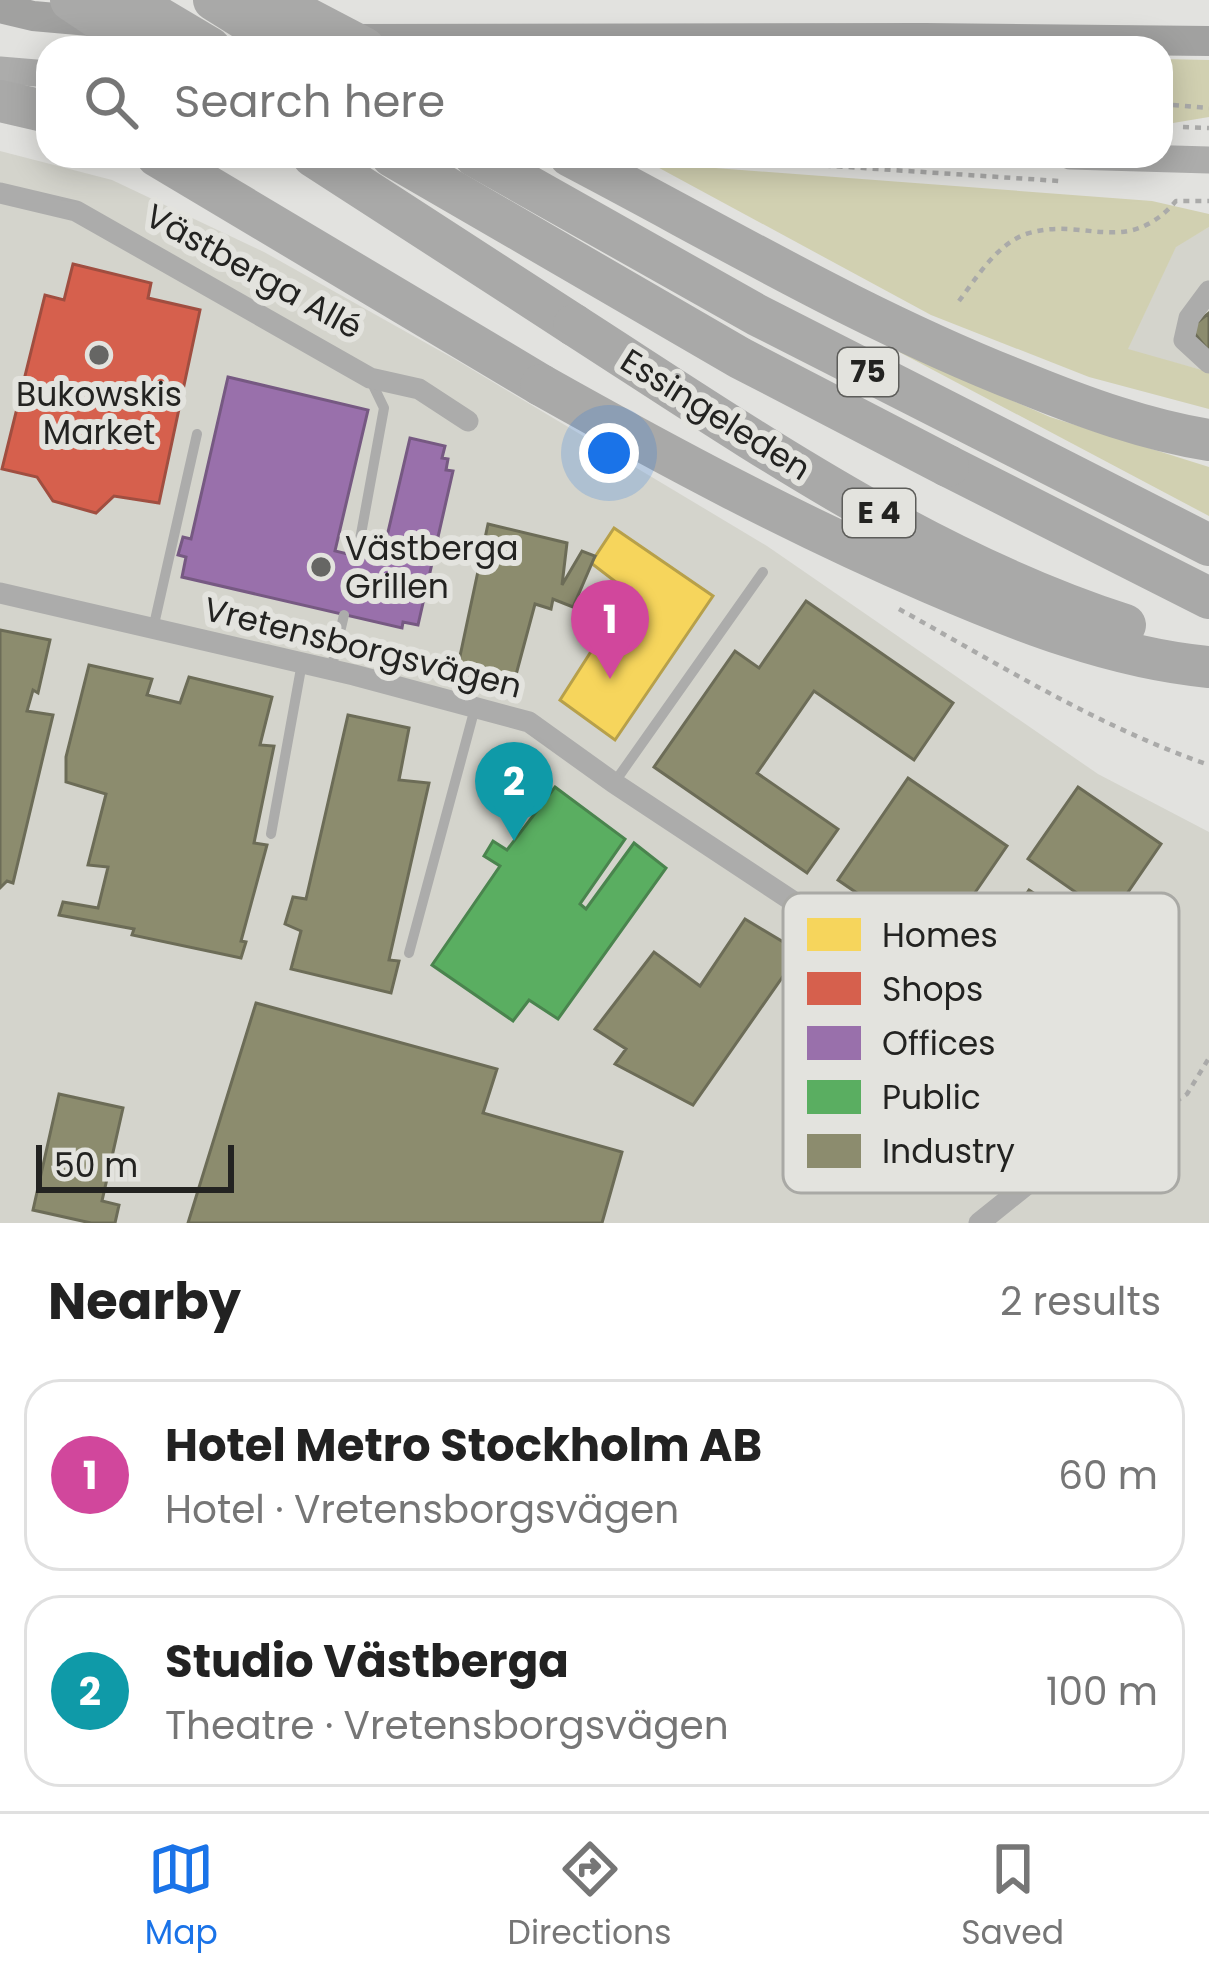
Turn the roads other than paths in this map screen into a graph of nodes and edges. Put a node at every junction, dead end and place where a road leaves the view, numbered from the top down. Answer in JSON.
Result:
{"nodes":[{"id":1,"x":71,"y":0,"type":"edge"},
{"id":2,"x":129,"y":0,"type":"edge"},
{"id":3,"x":214,"y":0,"type":"edge"},
{"id":4,"x":272,"y":0,"type":"edge"},
{"id":5,"x":0,"y":8,"type":"edge"},
{"id":6,"x":125,"y":36,"type":"edge"},
{"id":7,"x":190,"y":36,"type":"edge"},
{"id":8,"x":239,"y":36,"type":"edge"},
{"id":9,"x":272,"y":36,"type":"edge"},
{"id":10,"x":341,"y":36,"type":"edge"},
{"id":11,"x":1173,"y":41,"type":"edge"},
{"id":12,"x":1209,"y":41,"type":"edge"},
{"id":13,"x":0,"y":70,"type":"edge"},
{"id":14,"x":36,"y":73,"type":"edge"},
{"id":15,"x":0,"y":92,"type":"edge"},
{"id":16,"x":36,"y":94,"type":"edge"},
{"id":17,"x":0,"y":101,"type":"edge"},
{"id":18,"x":36,"y":109,"type":"edge"},
{"id":19,"x":1209,"y":160,"type":"edge"},
{"id":20,"x":1173,"y":162,"type":"edge"},
{"id":21,"x":178,"y":168,"type":"edge"},
{"id":22,"x":332,"y":168,"type":"edge"},
{"id":23,"x":413,"y":168,"type":"edge"},
{"id":24,"x":496,"y":168,"type":"edge"},
{"id":25,"x":592,"y":168,"type":"edge"},
{"id":26,"x":0,"y":193,"type":"edge"},
{"id":27,"x":1209,"y":291,"type":"edge"},
{"id":28,"x":1209,"y":363,"type":"edge"},
{"id":29,"x":370,"y":378,"type":"junction"},
{"id":30,"x":468,"y":421,"type":"dead end"},
{"id":31,"x":197,"y":434,"type":"dead end"},
{"id":32,"x":1209,"y":440,"type":"edge"},
{"id":33,"x":1209,"y":545,"type":"edge"},
{"id":34,"x":357,"y":556,"type":"dead end"},
{"id":35,"x":763,"y":572,"type":"dead end"},
{"id":36,"x":0,"y":592,"type":"edge"},
{"id":37,"x":1209,"y":598,"type":"edge"},
{"id":38,"x":344,"y":615,"type":"dead end"},
{"id":39,"x":153,"y":628,"type":"junction"},
{"id":40,"x":1209,"y":652,"type":"edge"},
{"id":41,"x":302,"y":663,"type":"junction"},
{"id":42,"x":1209,"y":667,"type":"edge"},
{"id":43,"x":331,"y":670,"type":"junction"},
{"id":44,"x":475,"y":708,"type":"junction"},
{"id":45,"x":614,"y":783,"type":"junction"},
{"id":46,"x":271,"y":834,"type":"dead end"},
{"id":47,"x":783,"y":895,"type":"edge"},
{"id":48,"x":409,"y":953,"type":"dead end"},
{"id":49,"x":1016,"y":1193,"type":"edge"},
{"id":50,"x":979,"y":1223,"type":"edge"}],
"edges":[{"from":1,"to":6,"type":"highway","bridge":true},
{"from":2,"to":7,"type":"highway","bridge":true},
{"from":3,"to":9,"type":"highway","bridge":true},
{"from":4,"to":10,"type":"highway","bridge":true},
{"from":5,"to":8,"type":"main road"},
{"from":11,"to":12,"type":"main road"},
{"from":13,"to":14,"type":"street"},
{"from":15,"to":16,"type":"street"},
{"from":17,"to":18,"type":"highway"},
{"from":19,"to":20,"type":"street"},
{"from":21,"to":42,"type":"highway","bridge":true},
{"from":22,"to":40,"type":"highway","name":"Essingeleden","number":"E 4","bridge":true},
{"from":23,"to":37,"type":"highway","number":"75","bridge":true},
{"from":24,"to":33,"type":"highway","number":"75"},
{"from":25,"to":32,"type":"highway"},
{"from":26,"to":29,"type":"street","name":"Västberga Allé"},
{"from":27,"to":28,"type":"street"},
{"from":29,"to":30,"type":"street","name":"Västberga Allé"},
{"from":29,"to":34,"type":"lane"},
{"from":31,"to":39,"type":"lane"},
{"from":35,"to":45,"type":"lane"},
{"from":36,"to":39,"type":"street","name":"Vretensborgsvägen"},
{"from":38,"to":43,"type":"lane"},
{"from":39,"to":41,"type":"street","name":"Vretensborgsvägen"},
{"from":41,"to":43,"type":"street","name":"Vretensborgsvägen"},
{"from":41,"to":46,"type":"lane"},
{"from":43,"to":44,"type":"street","name":"Vretensborgsvägen"},
{"from":44,"to":45,"type":"street","name":"Vretensborgsvägen"},
{"from":44,"to":48,"type":"lane"},
{"from":45,"to":47,"type":"street","name":"Vretensborgsvägen"},
{"from":49,"to":50,"type":"street","name":"Vretensborgsvägen"}]}
